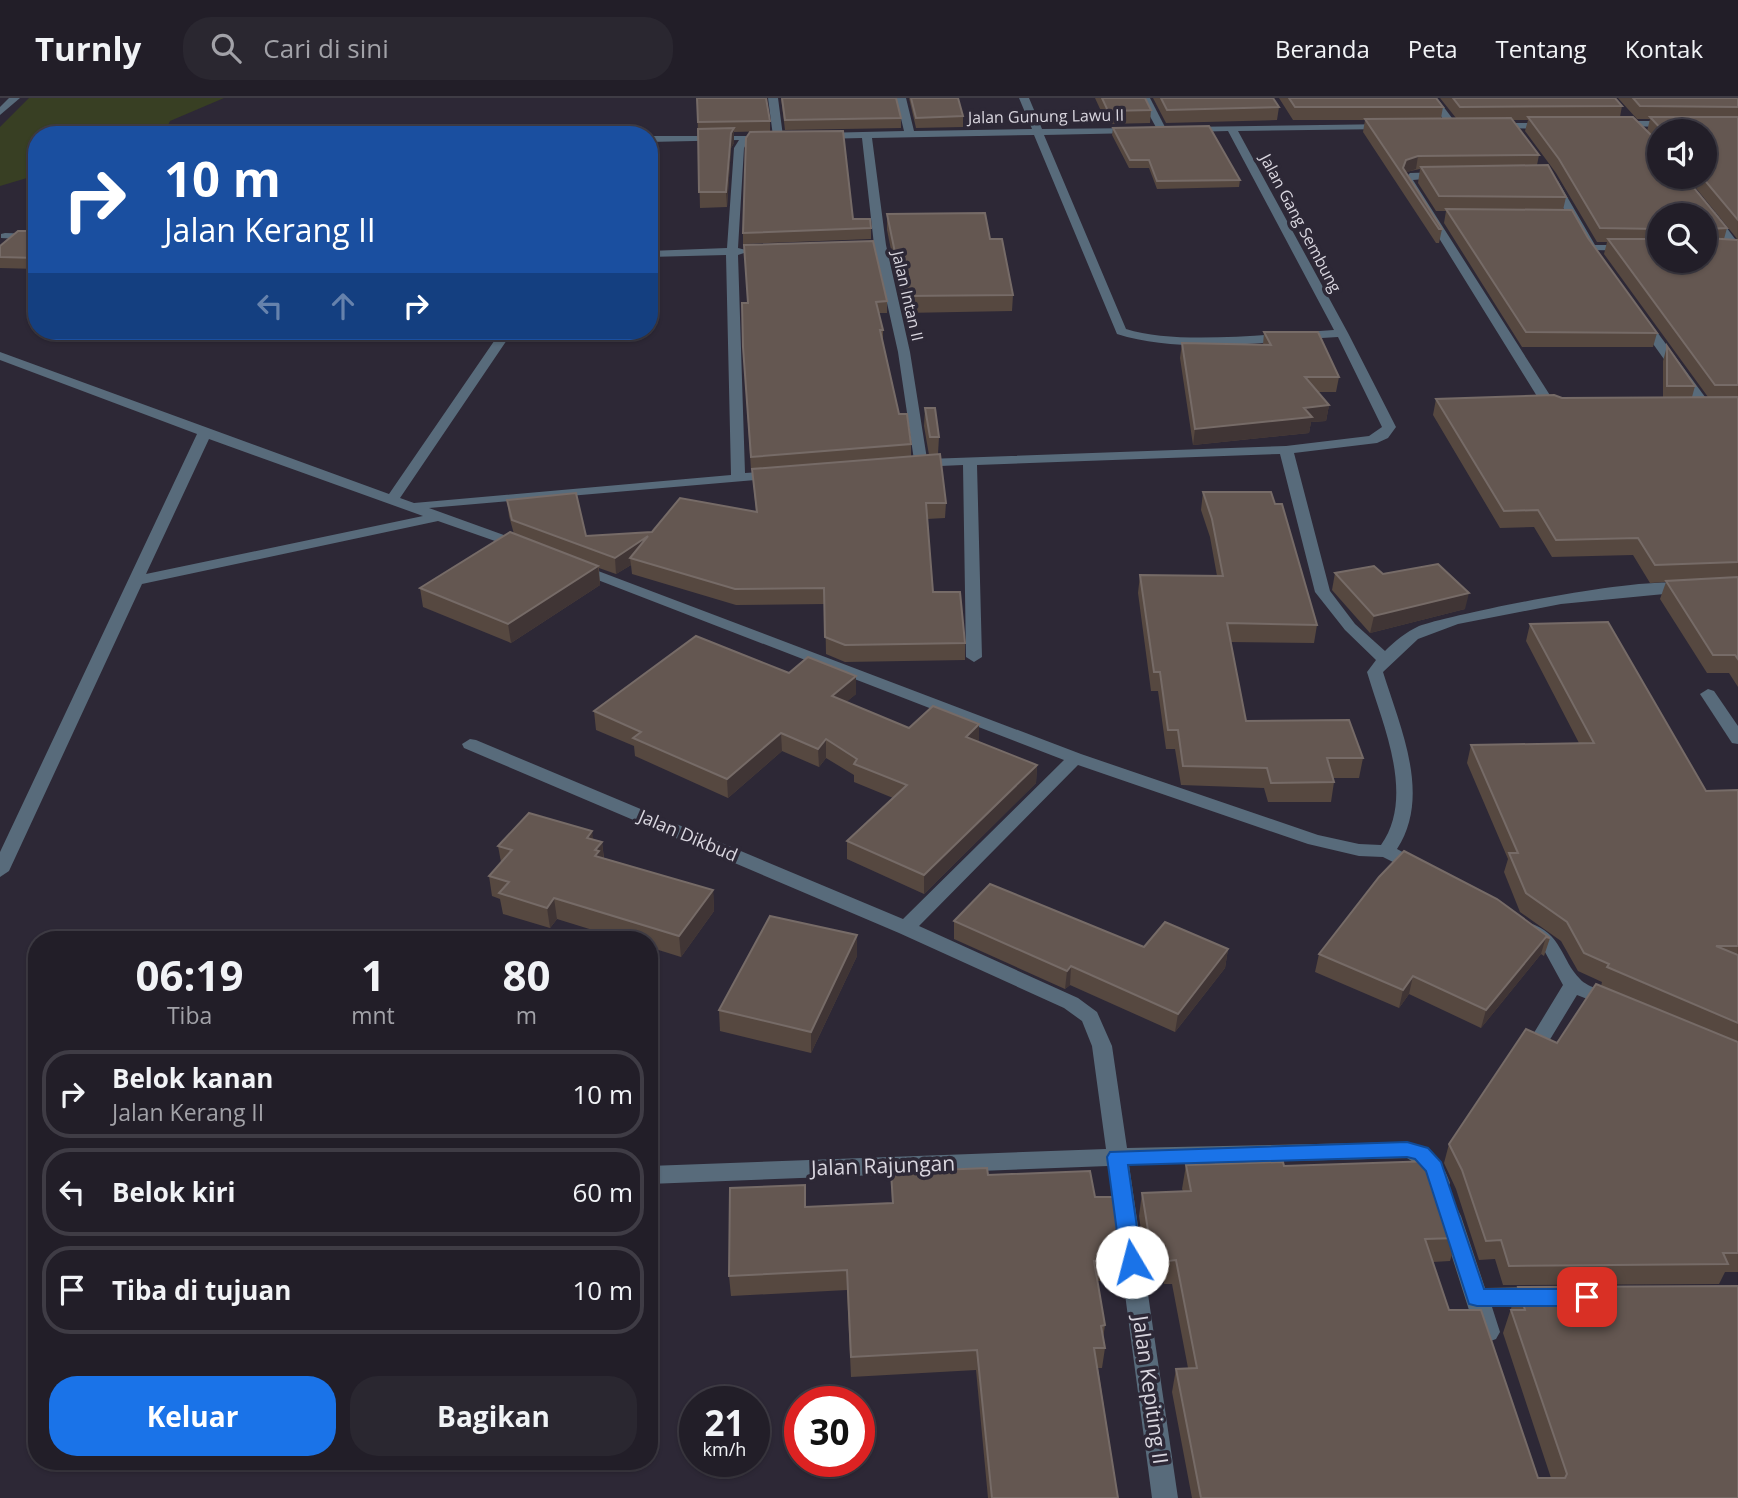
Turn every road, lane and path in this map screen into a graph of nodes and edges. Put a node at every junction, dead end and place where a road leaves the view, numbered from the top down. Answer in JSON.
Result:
{"nodes":[{"id":1,"x":15,"y":98,"type":"edge"},
{"id":2,"x":773,"y":98,"type":"edge"},
{"id":3,"x":901,"y":98,"type":"edge"},
{"id":4,"x":1024,"y":98,"type":"edge"},
{"id":5,"x":1145,"y":98,"type":"edge"},
{"id":6,"x":1432,"y":98,"type":"edge"},
{"id":7,"x":1618,"y":108,"type":"edge"},
{"id":8,"x":0,"y":112,"type":"edge"},
{"id":9,"x":1632,"y":124,"type":"junction"},
{"id":10,"x":1647,"y":124,"type":"edge"},
{"id":11,"x":1563,"y":125,"type":"edge"},
{"id":12,"x":1601,"y":125,"type":"edge"},
{"id":13,"x":1405,"y":126,"type":"edge"},
{"id":14,"x":1441,"y":126,"type":"edge"},
{"id":15,"x":1453,"y":126,"type":"junction"},
{"id":16,"x":1465,"y":126,"type":"edge"},
{"id":17,"x":1477,"y":126,"type":"edge"},
{"id":18,"x":1232,"y":128,"type":"junction"},
{"id":19,"x":1161,"y":129,"type":"junction"},
{"id":20,"x":1039,"y":133,"type":"junction"},
{"id":21,"x":910,"y":135,"type":"junction"},
{"id":22,"x":778,"y":136,"type":"junction"},
{"id":23,"x":791,"y":136,"type":"edge"},
{"id":24,"x":803,"y":136,"type":"edge"},
{"id":25,"x":867,"y":136,"type":"junction"},
{"id":26,"x":1644,"y":137,"type":"edge"},
{"id":27,"x":658,"y":139,"type":"edge"},
{"id":28,"x":745,"y":139,"type":"junction"},
{"id":29,"x":1456,"y":174,"type":"edge"},
{"id":30,"x":1549,"y":174,"type":"edge"},
{"id":31,"x":1561,"y":218,"type":"edge"},
{"id":32,"x":1574,"y":218,"type":"junction"},
{"id":33,"x":1717,"y":223,"type":"edge"},
{"id":34,"x":5,"y":236,"type":"dead end"},
{"id":35,"x":28,"y":237,"type":"edge"},
{"id":36,"x":880,"y":245,"type":"junction"},
{"id":37,"x":867,"y":246,"type":"edge"},
{"id":38,"x":1717,"y":248,"type":"edge"},
{"id":39,"x":1647,"y":249,"type":"edge"},
{"id":40,"x":1737,"y":249,"type":"edge"},
{"id":41,"x":759,"y":250,"type":"edge"},
{"id":42,"x":732,"y":251,"type":"junction"},
{"id":43,"x":658,"y":254,"type":"edge"},
{"id":44,"x":1637,"y":312,"type":"edge"},
{"id":45,"x":1342,"y":333,"type":"junction"},
{"id":46,"x":501,"y":340,"type":"edge"},
{"id":47,"x":0,"y":356,"type":"edge"},
{"id":48,"x":1572,"y":407,"type":"edge"},
{"id":49,"x":1705,"y":408,"type":"edge"},
{"id":50,"x":205,"y":432,"type":"junction"},
{"id":51,"x":1286,"y":450,"type":"junction"},
{"id":52,"x":970,"y":460,"type":"junction"},
{"id":53,"x":790,"y":473,"type":"edge"},
{"id":54,"x":738,"y":478,"type":"junction"},
{"id":55,"x":392,"y":499,"type":"junction"},
{"id":56,"x":411,"y":506,"type":"junction"},
{"id":57,"x":443,"y":516,"type":"junction"},
{"id":58,"x":534,"y":551,"type":"edge"},
{"id":59,"x":560,"y":561,"type":"edge"},
{"id":60,"x":138,"y":580,"type":"junction"},
{"id":61,"x":1698,"y":587,"type":"edge"},
{"id":62,"x":974,"y":657,"type":"dead end"},
{"id":63,"x":1385,"y":660,"type":"junction"},
{"id":64,"x":1708,"y":694,"type":"dead end"},
{"id":65,"x":1738,"y":739,"type":"edge"},
{"id":66,"x":470,"y":744,"type":"dead end"},
{"id":67,"x":1075,"y":758,"type":"junction"},
{"id":68,"x":1386,"y":851,"type":"junction"},
{"id":69,"x":0,"y":871,"type":"edge"},
{"id":70,"x":1432,"y":874,"type":"edge"},
{"id":71,"x":1510,"y":917,"type":"edge"},
{"id":72,"x":906,"y":928,"type":"junction"},
{"id":73,"x":1573,"y":985,"type":"junction"},
{"id":74,"x":1634,"y":1011,"type":"edge"},
{"id":75,"x":1539,"y":1041,"type":"edge"},
{"id":76,"x":1117,"y":1157,"type":"junction"},
{"id":77,"x":658,"y":1175,"type":"edge"},
{"id":78,"x":1477,"y":1297,"type":"junction"},
{"id":79,"x":1559,"y":1297,"type":"edge"},
{"id":80,"x":1497,"y":1360,"type":"edge"},
{"id":81,"x":1165,"y":1498,"type":"edge"}],
"edges":[{"from":1,"to":8,"type":"street"},
{"from":2,"to":22,"type":"street"},
{"from":3,"to":21,"type":"street"},
{"from":4,"to":20,"type":"street"},
{"from":5,"to":19,"type":"street"},
{"from":6,"to":15,"type":"street"},
{"from":7,"to":9,"type":"street"},
{"from":9,"to":10,"type":"street"},
{"from":9,"to":12,"type":"street"},
{"from":9,"to":26,"type":"street"},
{"from":11,"to":17,"type":"street"},
{"from":13,"to":18,"type":"street","name":"Jalan Gunung Lawu II"},
{"from":14,"to":15,"type":"street"},
{"from":15,"to":16,"type":"street"},
{"from":18,"to":19,"type":"street","name":"Jalan Gunung Lawu II"},
{"from":18,"to":45,"type":"street","name":"Jalan Gang Sembung"},
{"from":19,"to":20,"type":"street","name":"Jalan Gunung Lawu II"},
{"from":20,"to":21,"type":"street","name":"Jalan Gunung Lawu II"},
{"from":20,"to":45,"type":"street"},
{"from":21,"to":25,"type":"street","name":"Jalan Gunung Lawu II"},
{"from":22,"to":23,"type":"street"},
{"from":22,"to":28,"type":"street"},
{"from":24,"to":25,"type":"street","name":"Jalan Gunung Lawu II"},
{"from":25,"to":36,"type":"street","name":"Jalan Intan II"},
{"from":27,"to":28,"type":"street"},
{"from":28,"to":42,"type":"street"},
{"from":29,"to":48,"type":"street"},
{"from":30,"to":32,"type":"street"},
{"from":31,"to":32,"type":"street"},
{"from":32,"to":39,"type":"street"},
{"from":33,"to":40,"type":"street"},
{"from":34,"to":35,"type":"street"},
{"from":36,"to":37,"type":"street"},
{"from":36,"to":52,"type":"street","name":"Jalan Intan II"},
{"from":38,"to":40,"type":"street"},
{"from":41,"to":42,"type":"street"},
{"from":42,"to":43,"type":"street"},
{"from":42,"to":54,"type":"street"},
{"from":44,"to":49,"type":"street"},
{"from":45,"to":51,"type":"street","name":"Jalan Gang Sembung"},
{"from":46,"to":55,"type":"street"},
{"from":47,"to":50,"type":"street"},
{"from":50,"to":55,"type":"street"},
{"from":50,"to":60,"type":"street"},
{"from":51,"to":52,"type":"street"},
{"from":51,"to":63,"type":"street"},
{"from":52,"to":62,"type":"street"},
{"from":53,"to":54,"type":"street"},
{"from":54,"to":56,"type":"street"},
{"from":55,"to":56,"type":"street"},
{"from":56,"to":57,"type":"street"},
{"from":57,"to":58,"type":"street"},
{"from":57,"to":60,"type":"street"},
{"from":59,"to":67,"type":"street"},
{"from":60,"to":69,"type":"street"},
{"from":61,"to":63,"type":"street"},
{"from":63,"to":68,"type":"street"},
{"from":64,"to":65,"type":"street"},
{"from":66,"to":72,"type":"street","name":"Jalan Dikbud"},
{"from":67,"to":68,"type":"street"},
{"from":67,"to":72,"type":"street"},
{"from":68,"to":70,"type":"street"},
{"from":71,"to":73,"type":"street"},
{"from":72,"to":76,"type":"street","name":"Jalan Dikbud"},
{"from":73,"to":74,"type":"street"},
{"from":73,"to":75,"type":"street"},
{"from":76,"to":77,"type":"street","name":"Jalan Rajungan"},
{"from":76,"to":78,"type":"street","name":"Jalan Rajungan"},
{"from":76,"to":81,"type":"street","name":"Jalan Kepiting II"},
{"from":78,"to":79,"type":"street"},
{"from":78,"to":80,"type":"street","name":"Jalan Rajungan"}]}
